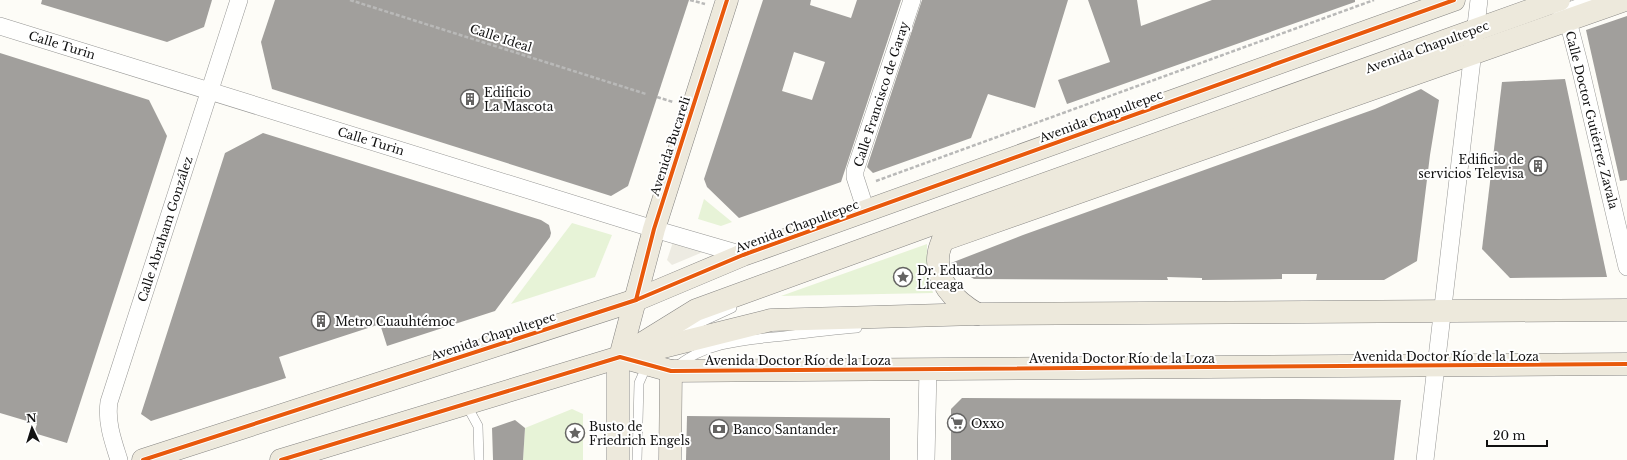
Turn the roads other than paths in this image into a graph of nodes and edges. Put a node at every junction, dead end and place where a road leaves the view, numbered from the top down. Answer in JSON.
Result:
{"nodes":[{"id":1,"x":239,"y":0,"type":"edge"},
{"id":2,"x":727,"y":0,"type":"edge"},
{"id":3,"x":912,"y":0,"type":"edge"},
{"id":4,"x":1454,"y":0,"type":"edge"},
{"id":5,"x":1479,"y":0,"type":"edge"},
{"id":6,"x":1588,"y":0,"type":"edge"},
{"id":7,"x":1625,"y":0,"type":"edge"},
{"id":8,"x":1552,"y":8,"type":"edge"},
{"id":9,"x":1568,"y":20,"type":"junction"},
{"id":10,"x":0,"y":26,"type":"edge"},
{"id":11,"x":1474,"y":41,"type":"junction"},
{"id":12,"x":1446,"y":50,"type":"dead end"},
{"id":13,"x":209,"y":91,"type":"junction"},
{"id":14,"x":866,"y":211,"type":"junction"},
{"id":15,"x":948,"y":228,"type":"junction"},
{"id":16,"x":654,"y":230,"type":"junction"},
{"id":17,"x":743,"y":255,"type":"junction"},
{"id":18,"x":1627,"y":267,"type":"edge"},
{"id":19,"x":636,"y":300,"type":"junction"},
{"id":20,"x":1627,"y":310,"type":"edge"},
{"id":21,"x":1442,"y":311,"type":"junction"},
{"id":22,"x":977,"y":314,"type":"junction"},
{"id":23,"x":654,"y":356,"type":"junction"},
{"id":24,"x":620,"y":357,"type":"junction"},
{"id":25,"x":1627,"y":364,"type":"edge"},
{"id":26,"x":1436,"y":366,"type":"junction"},
{"id":27,"x":928,"y":369,"type":"junction"},
{"id":28,"x":671,"y":371,"type":"junction"},
{"id":29,"x":662,"y":399,"type":"dead end"},
{"id":30,"x":466,"y":404,"type":"junction"},
{"id":31,"x":119,"y":460,"type":"edge"},
{"id":32,"x":143,"y":460,"type":"edge"},
{"id":33,"x":281,"y":460,"type":"edge"},
{"id":34,"x":479,"y":460,"type":"edge"},
{"id":35,"x":618,"y":460,"type":"edge"},
{"id":36,"x":637,"y":460,"type":"edge"},
{"id":37,"x":670,"y":460,"type":"edge"},
{"id":38,"x":926,"y":460,"type":"edge"},
{"id":39,"x":1425,"y":460,"type":"edge"}],
"edges":[{"from":1,"to":13,"type":"street","name":"Calle Abraham González"},
{"from":2,"to":16,"type":"main road","name":"Avenida Bucareli"},
{"from":3,"to":14,"type":"street","name":"Calle Francisco de Garay"},
{"from":4,"to":14,"type":"main road","name":"Avenida Chapultepec"},
{"from":5,"to":11,"type":"street"},
{"from":6,"to":8,"type":"lane"},
{"from":7,"to":9,"type":"main road","name":"Avenida Chapultepec"},
{"from":8,"to":11,"type":"main road","name":"Avenida Chapultepec"},
{"from":9,"to":11,"type":"main road","name":"Avenida Chapultepec"},
{"from":9,"to":18,"type":"street","name":"Calle Doctor Gutiérrez Zavala"},
{"from":10,"to":13,"type":"street","name":"Calle Turin"},
{"from":11,"to":15,"type":"main road","name":"Avenida Chapultepec"},
{"from":11,"to":21,"type":"street"},
{"from":12,"to":15,"type":"lane"},
{"from":13,"to":16,"type":"street","name":"Calle Turin"},
{"from":13,"to":31,"type":"street","name":"Calle Abraham González"},
{"from":14,"to":17,"type":"main road","name":"Avenida Chapultepec"},
{"from":15,"to":22,"type":"main road"},
{"from":15,"to":23,"type":"lane"},
{"from":15,"to":24,"type":"main road","name":"Avenida Chapultepec"},
{"from":16,"to":17,"type":"street","name":"Calle Turin"},
{"from":16,"to":19,"type":"main road","name":"Avenida Bucareli"},
{"from":17,"to":19,"type":"main road","name":"Avenida Chapultepec"},
{"from":19,"to":24,"type":"main road","name":"Avenida Bucareli"},
{"from":19,"to":32,"type":"main road","name":"Avenida Chapultepec"},
{"from":20,"to":21,"type":"main road","name":"Avenida Doctor Río de la Loza"},
{"from":21,"to":22,"type":"main road","name":"Avenida Doctor Río de la Loza"},
{"from":21,"to":26,"type":"street"},
{"from":22,"to":23,"type":"main road","name":"Avenida Doctor Río de la Loza"},
{"from":22,"to":28,"type":"lane"},
{"from":23,"to":24,"type":"main road","name":"Avenida Doctor Río de la Loza"},
{"from":23,"to":28,"type":"main road","name":"Avenida Doctor Río de la Loza"},
{"from":23,"to":36,"type":"lane"},
{"from":24,"to":30,"type":"main road","name":"Avenida Chapultepec"},
{"from":24,"to":35,"type":"main road","name":"Avenida Bucareli"},
{"from":25,"to":26,"type":"main road","name":"Avenida Doctor Río de la Loza"},
{"from":26,"to":27,"type":"main road","name":"Avenida Doctor Río de la Loza"},
{"from":26,"to":39,"type":"street"},
{"from":27,"to":28,"type":"main road","name":"Avenida Doctor Río de la Loza"},
{"from":27,"to":38,"type":"street"},
{"from":28,"to":29,"type":"lane"},
{"from":28,"to":37,"type":"main road"},
{"from":30,"to":33,"type":"main road","name":"Avenida Chapultepec"},
{"from":30,"to":34,"type":"lane"}]}
